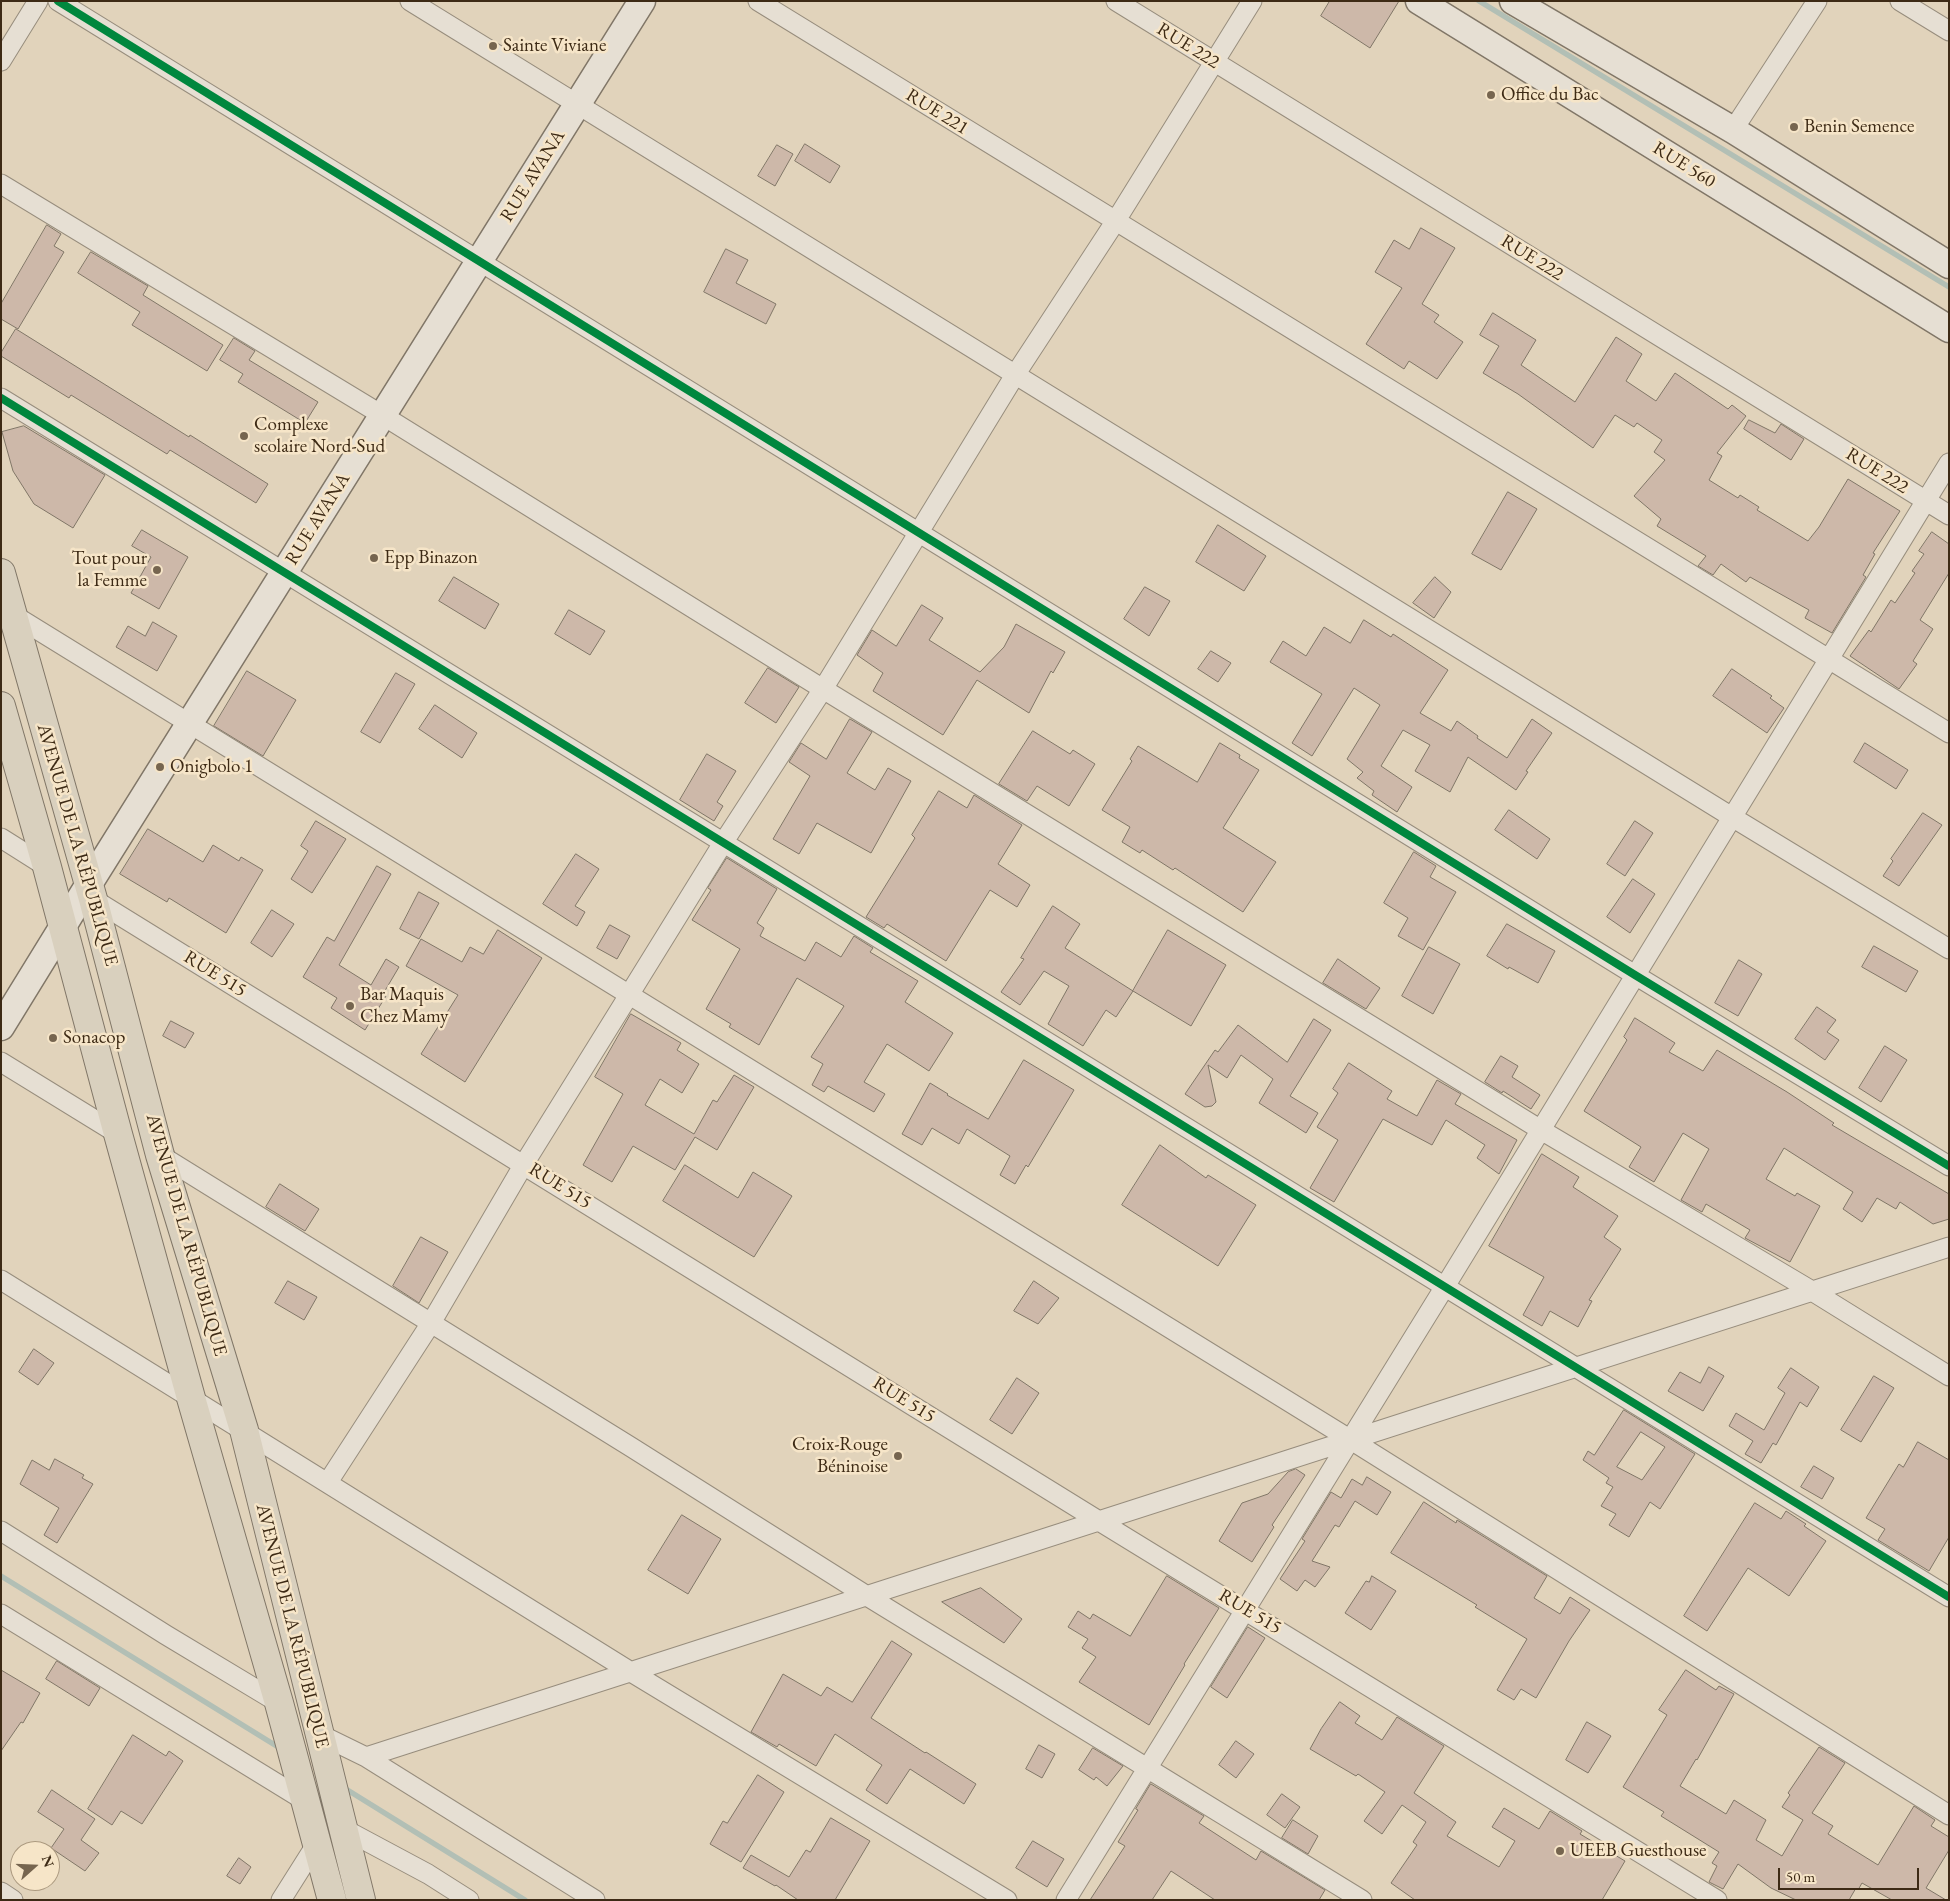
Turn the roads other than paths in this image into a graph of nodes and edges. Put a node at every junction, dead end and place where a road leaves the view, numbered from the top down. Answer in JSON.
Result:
{"nodes":[{"id":1,"x":38,"y":1,"type":"edge"},
{"id":2,"x":58,"y":1,"type":"edge"},
{"id":3,"x":410,"y":1,"type":"edge"},
{"id":4,"x":642,"y":1,"type":"edge"},
{"id":5,"x":758,"y":1,"type":"edge"},
{"id":6,"x":1116,"y":1,"type":"edge"},
{"id":7,"x":1252,"y":1,"type":"edge"},
{"id":8,"x":1418,"y":1,"type":"edge"},
{"id":9,"x":1513,"y":1,"type":"edge"},
{"id":10,"x":1817,"y":1,"type":"edge"},
{"id":11,"x":1900,"y":1,"type":"edge"},
{"id":12,"x":1949,"y":31,"type":"edge"},
{"id":13,"x":1,"y":61,"type":"edge"},
{"id":14,"x":1215,"y":63,"type":"junction"},
{"id":15,"x":577,"y":105,"type":"junction"},
{"id":16,"x":1733,"y":130,"type":"junction"},
{"id":17,"x":1,"y":184,"type":"edge"},
{"id":18,"x":1115,"y":222,"type":"junction"},
{"id":19,"x":479,"y":261,"type":"junction"},
{"id":20,"x":1949,"y":265,"type":"edge"},
{"id":21,"x":1949,"y":329,"type":"edge"},
{"id":22,"x":1015,"y":374,"type":"junction"},
{"id":23,"x":1,"y":398,"type":"edge"},
{"id":24,"x":382,"y":415,"type":"junction"},
{"id":25,"x":1949,"y":463,"type":"edge"},
{"id":26,"x":1925,"y":501,"type":"junction"},
{"id":27,"x":1949,"y":515,"type":"edge"},
{"id":28,"x":920,"y":533,"type":"junction"},
{"id":29,"x":284,"y":572,"type":"junction"},
{"id":30,"x":1,"y":573,"type":"edge"},
{"id":31,"x":12,"y":614,"type":"junction"},
{"id":32,"x":1828,"y":660,"type":"junction"},
{"id":33,"x":823,"y":689,"type":"junction"},
{"id":34,"x":1,"y":706,"type":"edge"},
{"id":35,"x":189,"y":724,"type":"junction"},
{"id":36,"x":1949,"y":734,"type":"edge"},
{"id":37,"x":1732,"y":817,"type":"junction"},
{"id":38,"x":1,"y":838,"type":"edge"},
{"id":39,"x":723,"y":843,"type":"junction"},
{"id":40,"x":47,"y":867,"type":"junction"},
{"id":41,"x":91,"y":891,"type":"junction"},
{"id":42,"x":63,"y":927,"type":"junction"},
{"id":43,"x":1949,"y":948,"type":"edge"},
{"id":44,"x":1635,"y":975,"type":"junction"},
{"id":45,"x":629,"y":995,"type":"junction"},
{"id":46,"x":1,"y":1027,"type":"edge"},
{"id":47,"x":1,"y":1062,"type":"edge"},
{"id":48,"x":1541,"y":1130,"type":"junction"},
{"id":49,"x":118,"y":1134,"type":"junction"},
{"id":50,"x":160,"y":1155,"type":"junction"},
{"id":51,"x":524,"y":1164,"type":"junction"},
{"id":52,"x":1949,"y":1166,"type":"edge"},
{"id":53,"x":1949,"y":1247,"type":"edge"},
{"id":54,"x":1,"y":1280,"type":"edge"},
{"id":55,"x":1444,"y":1288,"type":"junction"},
{"id":56,"x":1812,"y":1291,"type":"junction"},
{"id":57,"x":432,"y":1323,"type":"junction"},
{"id":58,"x":1577,"y":1367,"type":"junction"},
{"id":59,"x":1949,"y":1376,"type":"edge"},
{"id":60,"x":191,"y":1398,"type":"junction"},
{"id":61,"x":244,"y":1430,"type":"junction"},
{"id":62,"x":1351,"y":1440,"type":"junction"},
{"id":63,"x":328,"y":1482,"type":"junction"},
{"id":64,"x":1099,"y":1521,"type":"junction"},
{"id":65,"x":1,"y":1531,"type":"edge"},
{"id":66,"x":866,"y":1596,"type":"junction"},
{"id":67,"x":1949,"y":1597,"type":"edge"},
{"id":68,"x":1246,"y":1610,"type":"junction"},
{"id":69,"x":1,"y":1614,"type":"edge"},
{"id":70,"x":631,"y":1672,"type":"junction"},
{"id":71,"x":279,"y":1703,"type":"junction"},
{"id":72,"x":320,"y":1734,"type":"junction"},
{"id":73,"x":366,"y":1757,"type":"junction"},
{"id":74,"x":1148,"y":1767,"type":"junction"},
{"id":75,"x":307,"y":1802,"type":"junction"},
{"id":76,"x":1949,"y":1815,"type":"edge"},
{"id":77,"x":342,"y":1828,"type":"junction"},
{"id":78,"x":317,"y":1843,"type":"junction"},
{"id":79,"x":1,"y":1892,"type":"edge"},
{"id":80,"x":13,"y":1900,"type":"edge"},
{"id":81,"x":281,"y":1900,"type":"edge"},
{"id":82,"x":332,"y":1900,"type":"edge"},
{"id":83,"x":361,"y":1900,"type":"edge"},
{"id":84,"x":469,"y":1900,"type":"edge"},
{"id":85,"x":595,"y":1900,"type":"edge"},
{"id":86,"x":1006,"y":1900,"type":"edge"},
{"id":87,"x":1066,"y":1900,"type":"edge"},
{"id":88,"x":1362,"y":1900,"type":"edge"},
{"id":89,"x":1717,"y":1900,"type":"edge"}],
"edges":[{"from":1,"to":13,"type":"street"},
{"from":2,"to":19,"type":"street"},
{"from":3,"to":15,"type":"street"},
{"from":4,"to":15,"type":"main road","name":"RUE AVANA"},
{"from":5,"to":18,"type":"street","name":"RUE 221"},
{"from":6,"to":14,"type":"street","name":"RUE 222"},
{"from":7,"to":14,"type":"street"},
{"from":8,"to":21,"type":"main road","name":"RUE 560"},
{"from":9,"to":16,"type":"main road"},
{"from":10,"to":16,"type":"street"},
{"from":11,"to":12,"type":"street"},
{"from":14,"to":18,"type":"street"},
{"from":14,"to":26,"type":"street","name":"RUE 222"},
{"from":15,"to":19,"type":"main road","name":"RUE AVANA"},
{"from":15,"to":22,"type":"street"},
{"from":16,"to":20,"type":"main road"},
{"from":17,"to":24,"type":"street"},
{"from":18,"to":22,"type":"street"},
{"from":18,"to":32,"type":"street","name":"RUE 221"},
{"from":19,"to":24,"type":"main road","name":"RUE AVANA"},
{"from":19,"to":28,"type":"street"},
{"from":22,"to":28,"type":"street"},
{"from":22,"to":37,"type":"street"},
{"from":23,"to":29,"type":"street"},
{"from":24,"to":29,"type":"main road","name":"RUE AVANA"},
{"from":24,"to":33,"type":"street"},
{"from":25,"to":26,"type":"street"},
{"from":26,"to":27,"type":"street","name":"RUE 222"},
{"from":26,"to":32,"type":"street"},
{"from":28,"to":33,"type":"street"},
{"from":28,"to":44,"type":"street"},
{"from":29,"to":35,"type":"main road","name":"RUE AVANA"},
{"from":29,"to":39,"type":"street"},
{"from":30,"to":31,"type":"main road","name":"AVENUE DE LA RÉPUBLIQUE"},
{"from":31,"to":35,"type":"street"},
{"from":31,"to":41,"type":"main road","name":"AVENUE DE LA RÉPUBLIQUE"},
{"from":32,"to":36,"type":"street","name":"RUE 221"},
{"from":32,"to":37,"type":"street"},
{"from":33,"to":39,"type":"street"},
{"from":33,"to":48,"type":"street"},
{"from":34,"to":40,"type":"main road","name":"AVENUE DE LA RÉPUBLIQUE"},
{"from":35,"to":41,"type":"main road","name":"RUE AVANA"},
{"from":35,"to":45,"type":"street"},
{"from":37,"to":43,"type":"street"},
{"from":37,"to":44,"type":"street"},
{"from":38,"to":40,"type":"street"},
{"from":39,"to":45,"type":"street"},
{"from":39,"to":55,"type":"street"},
{"from":40,"to":42,"type":"main road","name":"AVENUE DE LA RÉPUBLIQUE"},
{"from":41,"to":42,"type":"main road","name":"RUE AVANA"},
{"from":41,"to":50,"type":"main road","name":"AVENUE DE LA RÉPUBLIQUE"},
{"from":41,"to":51,"type":"street","name":"RUE 515"},
{"from":42,"to":46,"type":"main road","name":"RUE AVANA"},
{"from":42,"to":49,"type":"main road","name":"AVENUE DE LA RÉPUBLIQUE"},
{"from":44,"to":48,"type":"street"},
{"from":44,"to":52,"type":"street"},
{"from":45,"to":51,"type":"street"},
{"from":45,"to":62,"type":"street"},
{"from":47,"to":49,"type":"street"},
{"from":48,"to":55,"type":"street"},
{"from":48,"to":56,"type":"street"},
{"from":49,"to":60,"type":"main road","name":"AVENUE DE LA RÉPUBLIQUE"},
{"from":50,"to":57,"type":"street"},
{"from":50,"to":61,"type":"main road","name":"AVENUE DE LA RÉPUBLIQUE"},
{"from":51,"to":57,"type":"street"},
{"from":51,"to":64,"type":"street","name":"RUE 515"},
{"from":53,"to":56,"type":"street"},
{"from":54,"to":60,"type":"street"},
{"from":55,"to":58,"type":"street"},
{"from":55,"to":62,"type":"street"},
{"from":56,"to":58,"type":"street"},
{"from":56,"to":59,"type":"street"},
{"from":57,"to":63,"type":"street"},
{"from":57,"to":66,"type":"street"},
{"from":58,"to":62,"type":"street"},
{"from":58,"to":67,"type":"street"},
{"from":60,"to":61,"type":"street"},
{"from":60,"to":71,"type":"main road","name":"AVENUE DE LA RÉPUBLIQUE"},
{"from":61,"to":63,"type":"street"},
{"from":61,"to":72,"type":"main road","name":"AVENUE DE LA RÉPUBLIQUE"},
{"from":62,"to":64,"type":"street"},
{"from":62,"to":68,"type":"street"},
{"from":62,"to":76,"type":"street"},
{"from":63,"to":70,"type":"street"},
{"from":64,"to":66,"type":"street"},
{"from":64,"to":68,"type":"street","name":"RUE 515"},
{"from":65,"to":71,"type":"street"},
{"from":66,"to":70,"type":"street"},
{"from":66,"to":74,"type":"street"},
{"from":68,"to":74,"type":"street"},
{"from":68,"to":89,"type":"street","name":"RUE 515"},
{"from":69,"to":75,"type":"street"},
{"from":70,"to":73,"type":"street"},
{"from":70,"to":86,"type":"street"},
{"from":71,"to":75,"type":"main road","name":"AVENUE DE LA RÉPUBLIQUE"},
{"from":72,"to":73,"type":"street"},
{"from":72,"to":77,"type":"main road","name":"AVENUE DE LA RÉPUBLIQUE"},
{"from":73,"to":85,"type":"street"},
{"from":74,"to":87,"type":"street"},
{"from":74,"to":88,"type":"street"},
{"from":75,"to":78,"type":"main road","name":"AVENUE DE LA RÉPUBLIQUE"},
{"from":77,"to":83,"type":"main road","name":"AVENUE DE LA RÉPUBLIQUE"},
{"from":77,"to":84,"type":"street"},
{"from":78,"to":81,"type":"street"},
{"from":78,"to":82,"type":"main road","name":"AVENUE DE LA RÉPUBLIQUE"},
{"from":79,"to":80,"type":"street"}]}
